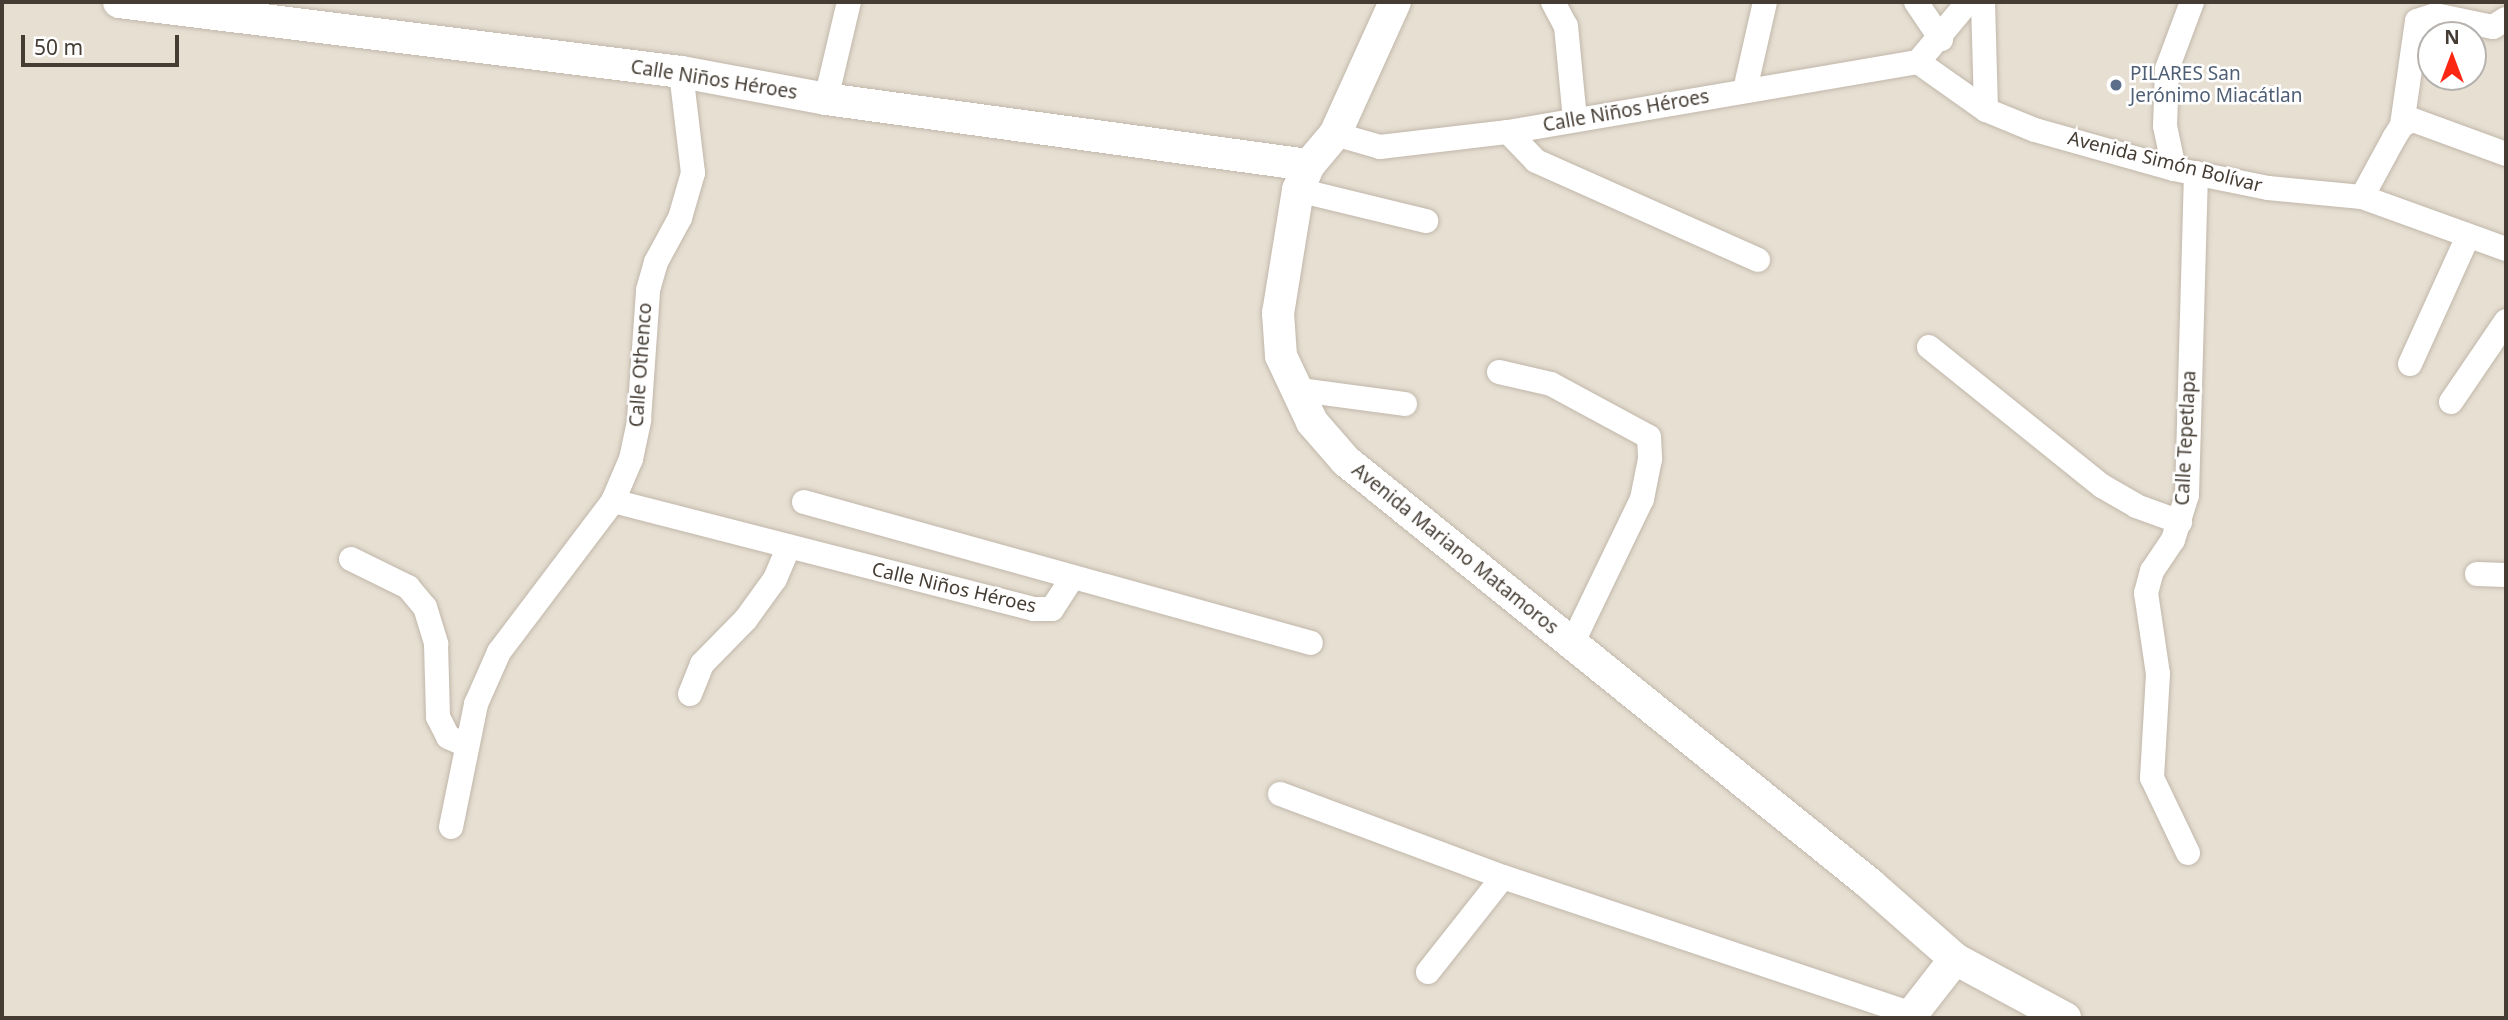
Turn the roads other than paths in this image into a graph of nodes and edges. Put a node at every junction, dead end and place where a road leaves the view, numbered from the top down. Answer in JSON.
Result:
{"nodes":[{"id":1,"x":119,"y":2,"type":"edge"},
{"id":2,"x":849,"y":2,"type":"edge"},
{"id":3,"x":1395,"y":2,"type":"edge"},
{"id":4,"x":1553,"y":2,"type":"edge"},
{"id":5,"x":1765,"y":2,"type":"edge"},
{"id":6,"x":1916,"y":2,"type":"edge"},
{"id":7,"x":1968,"y":2,"type":"edge"},
{"id":8,"x":1983,"y":2,"type":"edge"},
{"id":9,"x":2192,"y":2,"type":"edge"},
{"id":10,"x":2506,"y":19,"type":"edge"},
{"id":11,"x":1941,"y":39,"type":"junction"},
{"id":12,"x":1918,"y":62,"type":"junction"},
{"id":13,"x":681,"y":72,"type":"junction"},
{"id":14,"x":1745,"y":90,"type":"junction"},
{"id":15,"x":826,"y":99,"type":"junction"},
{"id":16,"x":1986,"y":110,"type":"junction"},
{"id":17,"x":1575,"y":120,"type":"junction"},
{"id":18,"x":2402,"y":125,"type":"junction"},
{"id":19,"x":1508,"y":132,"type":"junction"},
{"id":20,"x":1335,"y":134,"type":"junction"},
{"id":21,"x":2506,"y":154,"type":"edge"},
{"id":22,"x":2185,"y":171,"type":"junction"},
{"id":23,"x":1303,"y":178,"type":"junction"},
{"id":24,"x":2362,"y":197,"type":"junction"},
{"id":25,"x":1426,"y":221,"type":"dead end"},
{"id":26,"x":2468,"y":236,"type":"junction"},
{"id":27,"x":2506,"y":249,"type":"edge"},
{"id":28,"x":1758,"y":260,"type":"dead end"},
{"id":29,"x":2506,"y":321,"type":"edge"},
{"id":30,"x":1929,"y":347,"type":"dead end"},
{"id":31,"x":2410,"y":365,"type":"dead end"},
{"id":32,"x":1499,"y":372,"type":"dead end"},
{"id":33,"x":1293,"y":389,"type":"junction"},
{"id":34,"x":2451,"y":402,"type":"dead end"},
{"id":35,"x":1405,"y":404,"type":"dead end"},
{"id":36,"x":613,"y":501,"type":"junction"},
{"id":37,"x":804,"y":502,"type":"dead end"},
{"id":38,"x":2180,"y":522,"type":"junction"},
{"id":39,"x":788,"y":549,"type":"junction"},
{"id":40,"x":351,"y":559,"type":"dead end"},
{"id":41,"x":2477,"y":574,"type":"dead end"},
{"id":42,"x":2506,"y":575,"type":"edge"},
{"id":43,"x":1072,"y":578,"type":"junction"},
{"id":44,"x":1311,"y":643,"type":"dead end"},
{"id":45,"x":1572,"y":645,"type":"junction"},
{"id":46,"x":690,"y":695,"type":"dead end"},
{"id":47,"x":466,"y":745,"type":"junction"},
{"id":48,"x":1280,"y":794,"type":"dead end"},
{"id":49,"x":451,"y":827,"type":"dead end"},
{"id":50,"x":2188,"y":853,"type":"dead end"},
{"id":51,"x":1503,"y":877,"type":"junction"},
{"id":52,"x":1955,"y":958,"type":"junction"},
{"id":53,"x":1428,"y":972,"type":"dead end"},
{"id":54,"x":1910,"y":1016,"type":"edge"},
{"id":55,"x":2065,"y":1018,"type":"edge"}],
"edges":[{"from":1,"to":13,"type":"street","name":"Calle Niños Héroes"},
{"from":2,"to":15,"type":"street"},
{"from":3,"to":20,"type":"street"},
{"from":4,"to":17,"type":"street"},
{"from":5,"to":14,"type":"street"},
{"from":6,"to":11,"type":"street"},
{"from":7,"to":11,"type":"street"},
{"from":8,"to":16,"type":"street"},
{"from":9,"to":22,"type":"street","name":"Calle Tepetlapa"},
{"from":10,"to":18,"type":"street"},
{"from":11,"to":12,"type":"street"},
{"from":12,"to":14,"type":"street","name":"Calle Niños Héroes"},
{"from":12,"to":16,"type":"street","name":"Avenida Simón Bolívar"},
{"from":13,"to":15,"type":"street","name":"Calle Niños Héroes"},
{"from":13,"to":36,"type":"street","name":"Calle Othenco"},
{"from":14,"to":17,"type":"street","name":"Calle Niños Héroes"},
{"from":15,"to":23,"type":"street","name":"Calle Niños Héroes"},
{"from":16,"to":22,"type":"street","name":"Avenida Simón Bolívar"},
{"from":17,"to":19,"type":"street","name":"Calle Niños Héroes"},
{"from":18,"to":21,"type":"street"},
{"from":18,"to":24,"type":"street"},
{"from":19,"to":20,"type":"street","name":"Calle Niños Héroes"},
{"from":19,"to":28,"type":"street"},
{"from":20,"to":23,"type":"street"},
{"from":22,"to":24,"type":"street","name":"Avenida Simón Bolívar"},
{"from":22,"to":38,"type":"street","name":"Calle Tepetlapa"},
{"from":23,"to":25,"type":"street"},
{"from":23,"to":33,"type":"street","name":"Avenida Mariano Matamoros"},
{"from":24,"to":26,"type":"street","name":"Avenida Simón Bolívar"},
{"from":26,"to":27,"type":"street","name":"Avenida Simón Bolívar"},
{"from":26,"to":31,"type":"street"},
{"from":29,"to":34,"type":"street"},
{"from":30,"to":38,"type":"street"},
{"from":32,"to":45,"type":"street"},
{"from":33,"to":35,"type":"street"},
{"from":33,"to":45,"type":"street","name":"Avenida Mariano Matamoros"},
{"from":36,"to":39,"type":"street","name":"Calle Niños Héroes"},
{"from":36,"to":47,"type":"street","name":"Calle Othenco"},
{"from":37,"to":43,"type":"street"},
{"from":38,"to":50,"type":"street","name":"Calle Tepetlapa"},
{"from":39,"to":43,"type":"street","name":"Calle Niños Héroes"},
{"from":39,"to":46,"type":"street"},
{"from":40,"to":47,"type":"street"},
{"from":41,"to":42,"type":"street"},
{"from":43,"to":44,"type":"street"},
{"from":45,"to":52,"type":"street","name":"Avenida Mariano Matamoros"},
{"from":47,"to":49,"type":"street","name":"Calle Othenco"},
{"from":48,"to":51,"type":"street"},
{"from":51,"to":53,"type":"street"},
{"from":51,"to":54,"type":"street"},
{"from":52,"to":54,"type":"street"},
{"from":52,"to":55,"type":"street","name":"Avenida Mariano Matamoros"}]}
